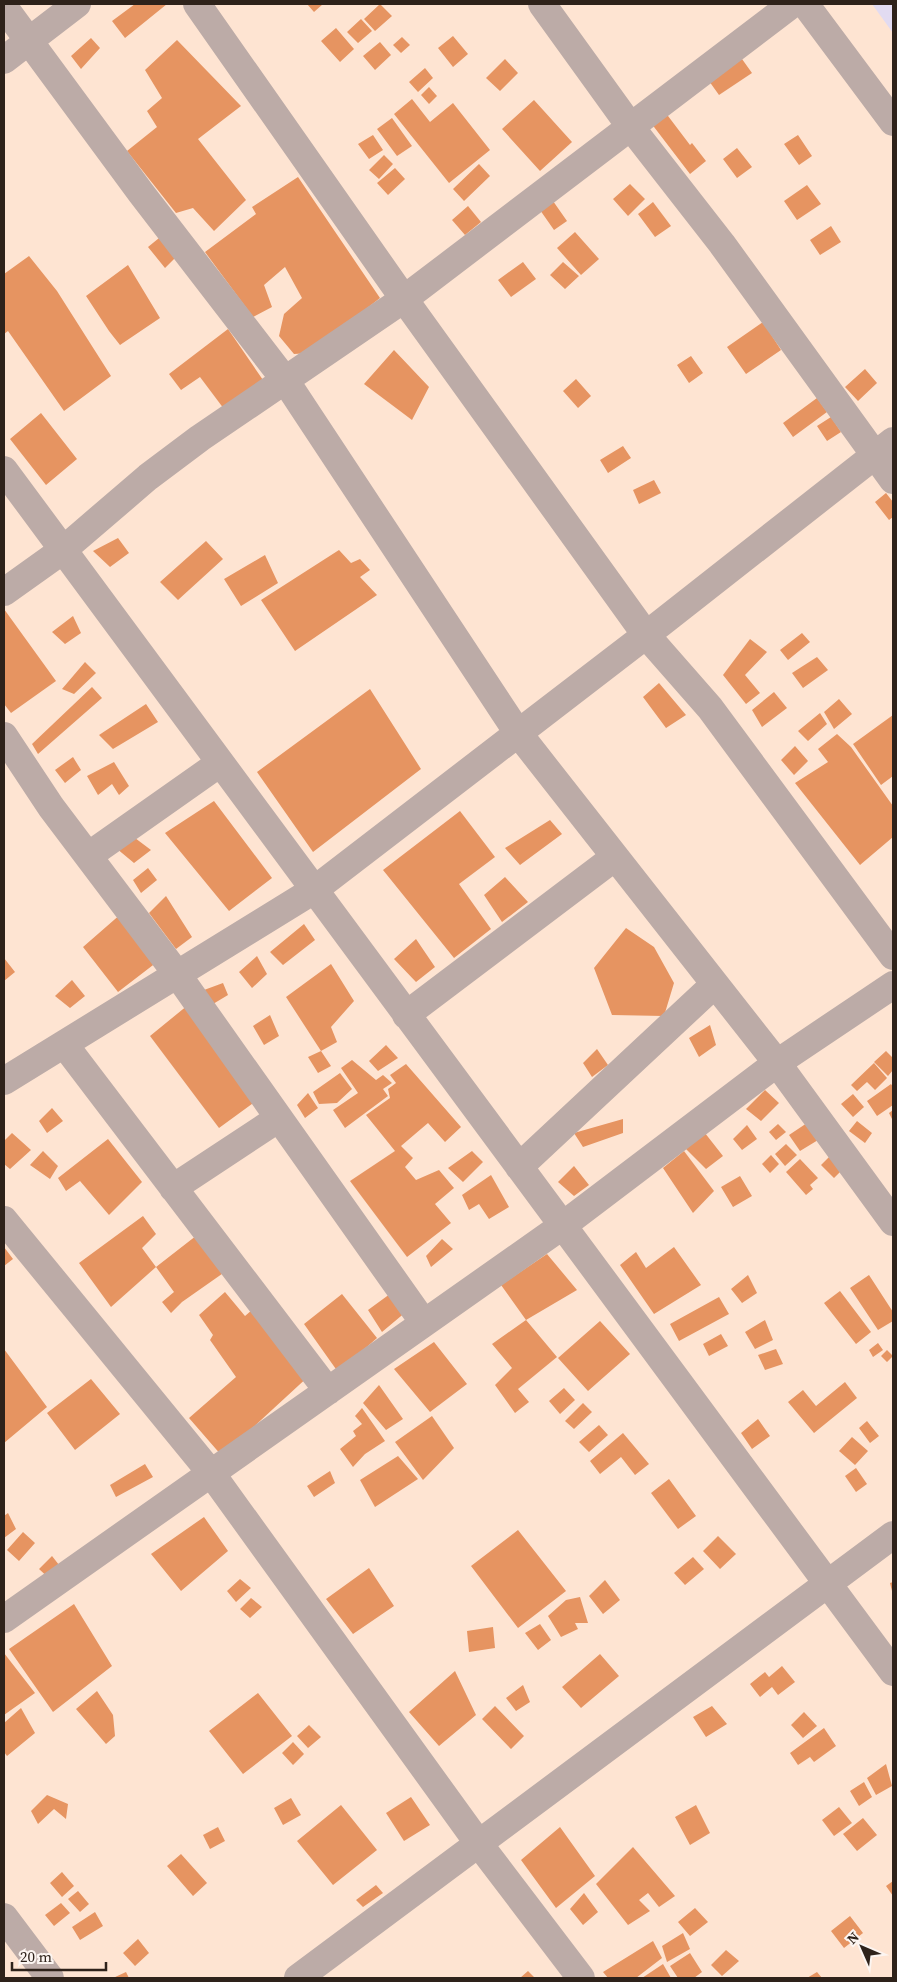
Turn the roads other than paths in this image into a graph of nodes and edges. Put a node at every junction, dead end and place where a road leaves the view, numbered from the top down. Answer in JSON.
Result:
{"nodes":[{"id":1,"x":77,"y":4,"type":"edge"},
{"id":2,"x":198,"y":4,"type":"edge"},
{"id":3,"x":542,"y":4,"type":"edge"},
{"id":4,"x":792,"y":4,"type":"edge"},
{"id":5,"x":805,"y":4,"type":"edge"},
{"id":6,"x":4,"y":7,"type":"edge"},
{"id":7,"x":28,"y":41,"type":"junction"},
{"id":8,"x":4,"y":60,"type":"edge"},
{"id":9,"x":893,"y":122,"type":"edge"},
{"id":10,"x":630,"y":126,"type":"junction"},
{"id":11,"x":404,"y":299,"type":"junction"},
{"id":12,"x":285,"y":380,"type":"junction"},
{"id":13,"x":884,"y":448,"type":"edge"},
{"id":14,"x":4,"y":470,"type":"edge"},
{"id":15,"x":893,"y":480,"type":"edge"},
{"id":16,"x":63,"y":550,"type":"junction"},
{"id":17,"x":4,"y":592,"type":"edge"},
{"id":18,"x":646,"y":635,"type":"junction"},
{"id":19,"x":518,"y":733,"type":"junction"},
{"id":20,"x":4,"y":736,"type":"edge"},
{"id":21,"x":220,"y":763,"type":"junction"},
{"id":22,"x":13,"y":770,"type":"edge"},
{"id":23,"x":88,"y":856,"type":"junction"},
{"id":24,"x":615,"y":857,"type":"junction"},
{"id":25,"x":314,"y":890,"type":"junction"},
{"id":26,"x":893,"y":956,"type":"edge"},
{"id":27,"x":178,"y":974,"type":"junction"},
{"id":28,"x":714,"y":984,"type":"junction"},
{"id":29,"x":893,"y":985,"type":"edge"},
{"id":30,"x":406,"y":1015,"type":"junction"},
{"id":31,"x":64,"y":1044,"type":"junction"},
{"id":32,"x":777,"y":1063,"type":"junction"},
{"id":33,"x":4,"y":1081,"type":"edge"},
{"id":34,"x":279,"y":1118,"type":"junction"},
{"id":35,"x":519,"y":1168,"type":"junction"},
{"id":36,"x":173,"y":1188,"type":"junction"},
{"id":37,"x":4,"y":1220,"type":"edge"},
{"id":38,"x":893,"y":1222,"type":"edge"},
{"id":39,"x":562,"y":1226,"type":"junction"},
{"id":40,"x":424,"y":1323,"type":"junction"},
{"id":41,"x":328,"y":1391,"type":"junction"},
{"id":42,"x":212,"y":1474,"type":"junction"},
{"id":43,"x":893,"y":1535,"type":"edge"},
{"id":44,"x":827,"y":1584,"type":"junction"},
{"id":45,"x":4,"y":1619,"type":"edge"},
{"id":46,"x":893,"y":1672,"type":"edge"},
{"id":47,"x":479,"y":1844,"type":"junction"},
{"id":48,"x":4,"y":1917,"type":"edge"},
{"id":49,"x":50,"y":1978,"type":"edge"},
{"id":50,"x":298,"y":1978,"type":"edge"},
{"id":51,"x":581,"y":1978,"type":"edge"}],
"edges":[{"from":1,"to":7,"type":"street"},
{"from":2,"to":11,"type":"street"},
{"from":3,"to":10,"type":"street"},
{"from":4,"to":10,"type":"street"},
{"from":5,"to":9,"type":"street"},
{"from":6,"to":7,"type":"street"},
{"from":7,"to":8,"type":"street"},
{"from":7,"to":12,"type":"street"},
{"from":10,"to":11,"type":"street"},
{"from":10,"to":13,"type":"street"},
{"from":11,"to":12,"type":"street"},
{"from":11,"to":18,"type":"street"},
{"from":12,"to":16,"type":"street"},
{"from":12,"to":19,"type":"street"},
{"from":13,"to":15,"type":"street"},
{"from":13,"to":18,"type":"street"},
{"from":14,"to":16,"type":"street"},
{"from":16,"to":17,"type":"street"},
{"from":16,"to":21,"type":"street"},
{"from":18,"to":19,"type":"street"},
{"from":18,"to":26,"type":"street"},
{"from":19,"to":24,"type":"street"},
{"from":19,"to":25,"type":"street"},
{"from":20,"to":22,"type":"street"},
{"from":21,"to":23,"type":"street"},
{"from":21,"to":25,"type":"street"},
{"from":22,"to":23,"type":"street"},
{"from":23,"to":27,"type":"street"},
{"from":24,"to":28,"type":"street"},
{"from":24,"to":30,"type":"street"},
{"from":25,"to":27,"type":"street"},
{"from":25,"to":30,"type":"street"},
{"from":27,"to":31,"type":"street"},
{"from":27,"to":34,"type":"street"},
{"from":28,"to":32,"type":"street"},
{"from":28,"to":35,"type":"street"},
{"from":29,"to":32,"type":"street"},
{"from":30,"to":35,"type":"street"},
{"from":31,"to":33,"type":"street"},
{"from":31,"to":36,"type":"street"},
{"from":32,"to":38,"type":"street"},
{"from":32,"to":39,"type":"street"},
{"from":34,"to":36,"type":"street"},
{"from":34,"to":40,"type":"street"},
{"from":35,"to":39,"type":"street"},
{"from":36,"to":41,"type":"street"},
{"from":37,"to":42,"type":"street"},
{"from":39,"to":40,"type":"street"},
{"from":39,"to":44,"type":"street"},
{"from":40,"to":41,"type":"street"},
{"from":41,"to":42,"type":"street"},
{"from":42,"to":45,"type":"street"},
{"from":42,"to":47,"type":"street"},
{"from":43,"to":44,"type":"street"},
{"from":44,"to":46,"type":"street"},
{"from":44,"to":47,"type":"street"},
{"from":47,"to":50,"type":"street"},
{"from":47,"to":51,"type":"street"},
{"from":48,"to":49,"type":"street"}]}
